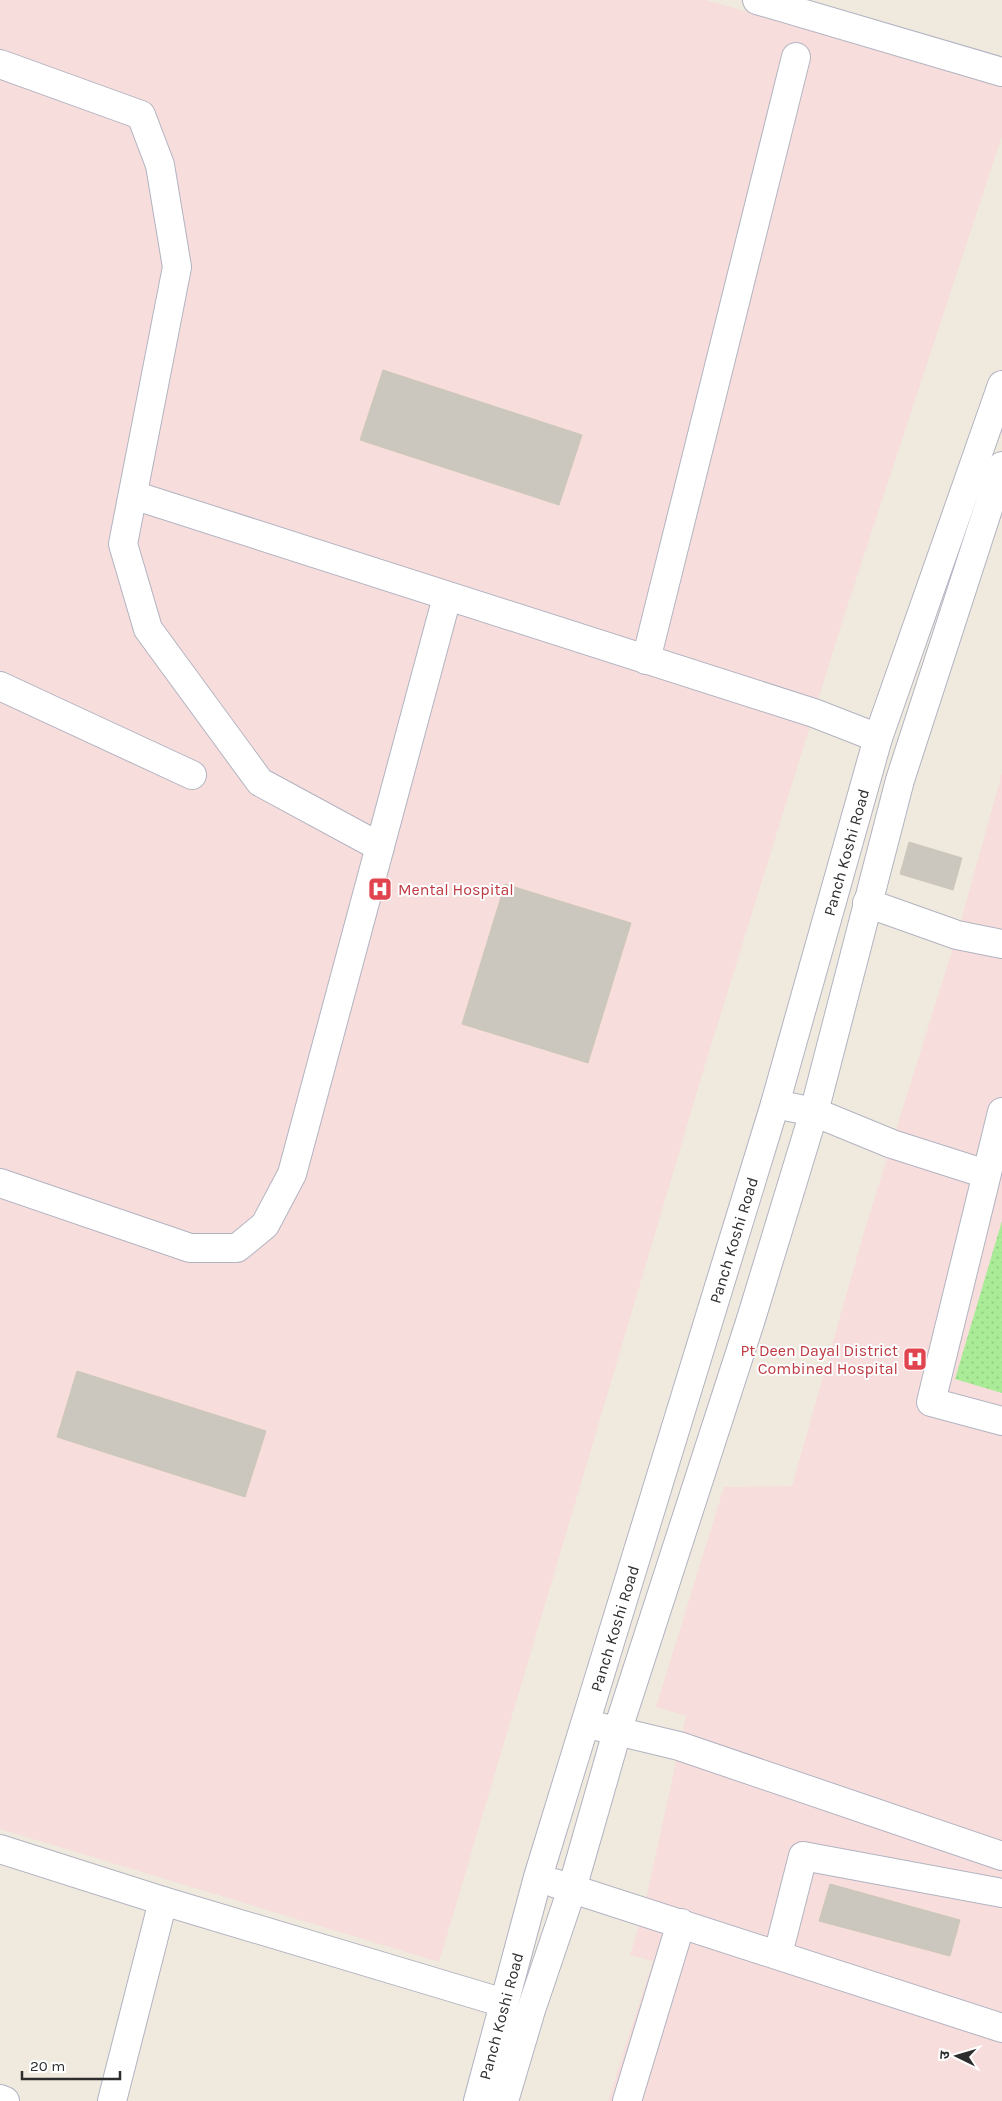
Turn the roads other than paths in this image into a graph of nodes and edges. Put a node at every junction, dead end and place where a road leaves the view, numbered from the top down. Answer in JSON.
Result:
{"nodes":[{"id":1,"x":757,"y":0,"type":"edge"},
{"id":2,"x":796,"y":57,"type":"dead end"},
{"id":3,"x":0,"y":64,"type":"edge"},
{"id":4,"x":1002,"y":72,"type":"edge"},
{"id":5,"x":1002,"y":385,"type":"edge"},
{"id":6,"x":1002,"y":466,"type":"edge"},
{"id":7,"x":133,"y":495,"type":"junction"},
{"id":8,"x":447,"y":596,"type":"junction"},
{"id":9,"x":646,"y":660,"type":"junction"},
{"id":10,"x":0,"y":686,"type":"edge"},
{"id":11,"x":878,"y":738,"type":"junction"},
{"id":12,"x":192,"y":775,"type":"dead end"},
{"id":13,"x":380,"y":847,"type":"junction"},
{"id":14,"x":867,"y":903,"type":"junction"},
{"id":15,"x":1002,"y":944,"type":"edge"},
{"id":16,"x":775,"y":1104,"type":"junction"},
{"id":17,"x":814,"y":1112,"type":"junction"},
{"id":18,"x":1002,"y":1112,"type":"edge"},
{"id":19,"x":986,"y":1174,"type":"junction"},
{"id":20,"x":0,"y":1183,"type":"edge"},
{"id":21,"x":1002,"y":1421,"type":"edge"},
{"id":22,"x":584,"y":1722,"type":"junction"},
{"id":23,"x":618,"y":1732,"type":"junction"},
{"id":24,"x":0,"y":1849,"type":"edge"},
{"id":25,"x":1002,"y":1856,"type":"edge"},
{"id":26,"x":538,"y":1877,"type":"junction"},
{"id":27,"x":572,"y":1889,"type":"junction"},
{"id":28,"x":1002,"y":1893,"type":"edge"},
{"id":29,"x":163,"y":1900,"type":"junction"},
{"id":30,"x":681,"y":1923,"type":"junction"},
{"id":31,"x":778,"y":1954,"type":"junction"},
{"id":32,"x":504,"y":2002,"type":"junction"},
{"id":33,"x":1002,"y":2028,"type":"edge"},
{"id":34,"x":0,"y":2099,"type":"edge"},
{"id":35,"x":5,"y":2101,"type":"edge"},
{"id":36,"x":112,"y":2101,"type":"edge"},
{"id":37,"x":478,"y":2101,"type":"edge"},
{"id":38,"x":504,"y":2101,"type":"edge"},
{"id":39,"x":628,"y":2101,"type":"edge"}],
"edges":[{"from":1,"to":4,"type":"street"},
{"from":2,"to":9,"type":"street"},
{"from":3,"to":7,"type":"street"},
{"from":5,"to":11,"type":"street","name":"Panch Koshi Road"},
{"from":6,"to":14,"type":"street"},
{"from":7,"to":8,"type":"street"},
{"from":7,"to":13,"type":"street"},
{"from":8,"to":9,"type":"street"},
{"from":8,"to":13,"type":"street"},
{"from":9,"to":11,"type":"street"},
{"from":10,"to":12,"type":"street"},
{"from":11,"to":16,"type":"street","name":"Panch Koshi Road"},
{"from":13,"to":20,"type":"street"},
{"from":14,"to":15,"type":"street"},
{"from":14,"to":17,"type":"street"},
{"from":16,"to":17,"type":"street"},
{"from":16,"to":22,"type":"street","name":"Panch Koshi Road"},
{"from":17,"to":19,"type":"street"},
{"from":17,"to":23,"type":"street"},
{"from":18,"to":19,"type":"street"},
{"from":19,"to":21,"type":"street"},
{"from":22,"to":23,"type":"street"},
{"from":22,"to":26,"type":"street","name":"Panch Koshi Road"},
{"from":23,"to":25,"type":"street"},
{"from":23,"to":27,"type":"street"},
{"from":24,"to":29,"type":"street"},
{"from":26,"to":27,"type":"street"},
{"from":26,"to":32,"type":"street","name":"Panch Koshi Road"},
{"from":27,"to":30,"type":"street"},
{"from":27,"to":38,"type":"street"},
{"from":28,"to":31,"type":"street"},
{"from":29,"to":32,"type":"street"},
{"from":29,"to":36,"type":"street"},
{"from":30,"to":31,"type":"street"},
{"from":30,"to":39,"type":"street"},
{"from":31,"to":33,"type":"street"},
{"from":32,"to":37,"type":"street","name":"Panch Koshi Road"},
{"from":34,"to":35,"type":"street"}]}
